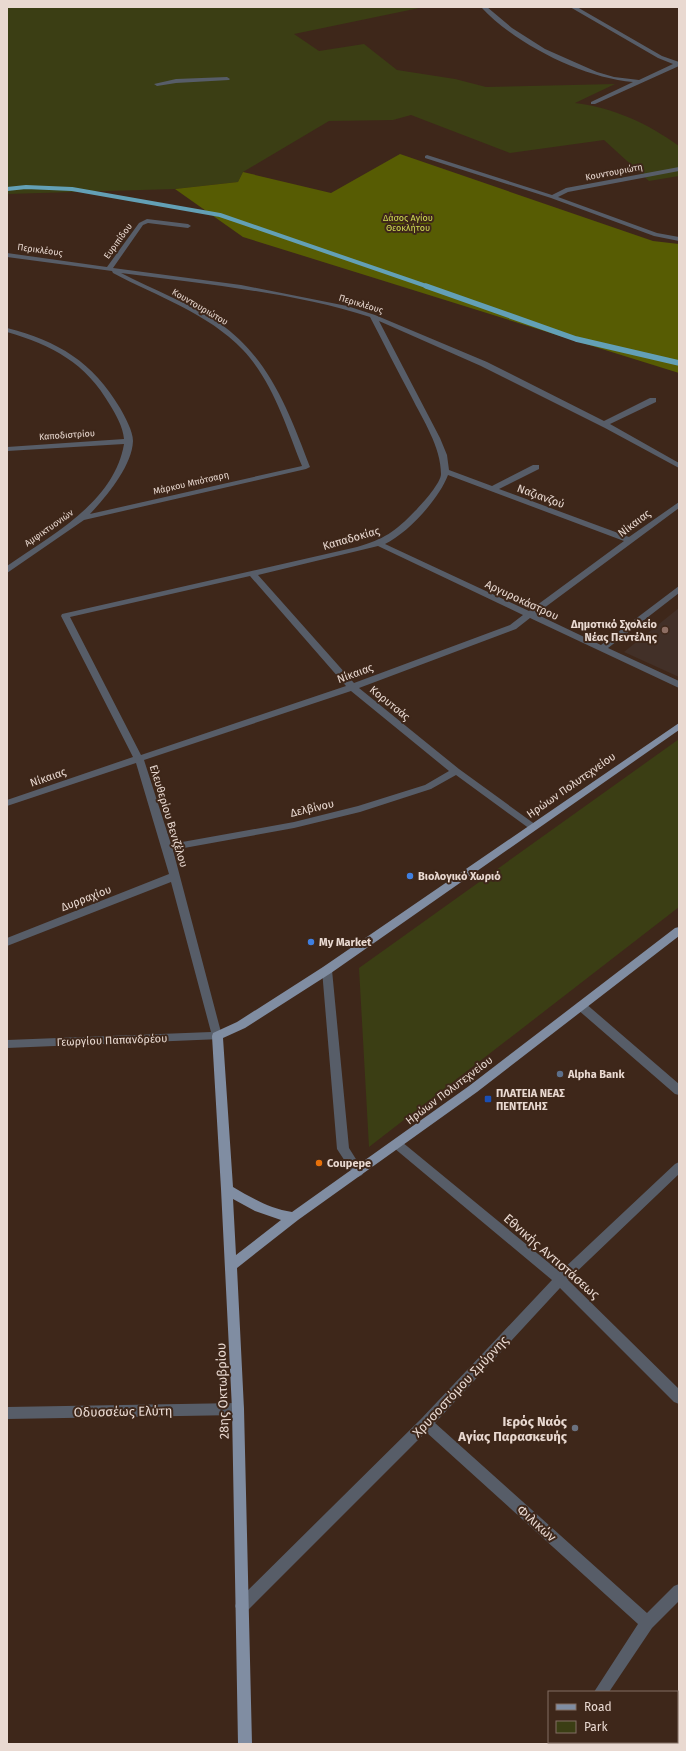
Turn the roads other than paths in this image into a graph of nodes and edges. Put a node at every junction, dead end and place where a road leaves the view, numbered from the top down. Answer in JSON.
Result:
{"nodes":[{"id":1,"x":484,"y":7,"type":"edge"},
{"id":2,"x":574,"y":7,"type":"edge"},
{"id":3,"x":678,"y":64,"type":"edge"},
{"id":4,"x":228,"y":78,"type":"dead end"},
{"id":5,"x":638,"y":81,"type":"junction"},
{"id":6,"x":157,"y":84,"type":"dead end"},
{"id":7,"x":592,"y":103,"type":"dead end"},
{"id":8,"x":427,"y":157,"type":"dead end"},
{"id":9,"x":679,"y":169,"type":"edge"},
{"id":10,"x":553,"y":197,"type":"junction"},
{"id":11,"x":188,"y":226,"type":"dead end"},
{"id":12,"x":679,"y":239,"type":"edge"},
{"id":13,"x":7,"y":255,"type":"edge"},
{"id":14,"x":109,"y":269,"type":"junction"},
{"id":15,"x":373,"y":316,"type":"junction"},
{"id":16,"x":7,"y":330,"type":"edge"},
{"id":17,"x":653,"y":400,"type":"dead end"},
{"id":18,"x":604,"y":424,"type":"junction"},
{"id":19,"x":129,"y":441,"type":"junction"},
{"id":20,"x":7,"y":449,"type":"edge"},
{"id":21,"x":306,"y":466,"type":"joint"},
{"id":22,"x":679,"y":466,"type":"edge"},
{"id":23,"x":536,"y":467,"type":"dead end"},
{"id":24,"x":444,"y":471,"type":"junction"},
{"id":25,"x":492,"y":489,"type":"junction"},
{"id":26,"x":679,"y":504,"type":"edge"},
{"id":27,"x":81,"y":518,"type":"junction"},
{"id":28,"x":630,"y":540,"type":"junction"},
{"id":29,"x":377,"y":543,"type":"junction"},
{"id":30,"x":7,"y":570,"type":"edge"},
{"id":31,"x":253,"y":574,"type":"junction"},
{"id":32,"x":679,"y":590,"type":"edge"},
{"id":33,"x":65,"y":616,"type":"joint"},
{"id":34,"x":529,"y":616,"type":"junction"},
{"id":35,"x":602,"y":649,"type":"junction"},
{"id":36,"x":679,"y":685,"type":"edge"},
{"id":37,"x":352,"y":687,"type":"junction"},
{"id":38,"x":679,"y":726,"type":"edge"},
{"id":39,"x":139,"y":759,"type":"junction"},
{"id":40,"x":456,"y":771,"type":"junction"},
{"id":41,"x":7,"y":803,"type":"edge"},
{"id":42,"x":533,"y":827,"type":"junction"},
{"id":43,"x":167,"y":848,"type":"junction"},
{"id":44,"x":175,"y":876,"type":"junction"},
{"id":45,"x":679,"y":931,"type":"edge"},
{"id":46,"x":7,"y":942,"type":"edge"},
{"id":47,"x":327,"y":970,"type":"junction"},
{"id":48,"x":581,"y":1006,"type":"junction"},
{"id":49,"x":217,"y":1036,"type":"junction"},
{"id":50,"x":7,"y":1044,"type":"edge"},
{"id":51,"x":679,"y":1091,"type":"edge"},
{"id":52,"x":398,"y":1144,"type":"junction"},
{"id":53,"x":679,"y":1166,"type":"edge"},
{"id":54,"x":358,"y":1172,"type":"junction"},
{"id":55,"x":227,"y":1190,"type":"junction"},
{"id":56,"x":294,"y":1217,"type":"junction"},
{"id":57,"x":231,"y":1266,"type":"junction"},
{"id":58,"x":560,"y":1280,"type":"junction"},
{"id":59,"x":679,"y":1398,"type":"edge"},
{"id":60,"x":238,"y":1409,"type":"junction"},
{"id":61,"x":7,"y":1413,"type":"edge"},
{"id":62,"x":426,"y":1423,"type":"junction"},
{"id":63,"x":679,"y":1591,"type":"edge"},
{"id":64,"x":242,"y":1606,"type":"junction"},
{"id":65,"x":647,"y":1623,"type":"junction"},
{"id":66,"x":602,"y":1691,"type":"edge"},
{"id":67,"x":245,"y":1744,"type":"edge"}],
"edges":[{"from":1,"to":5,"type":"street"},
{"from":2,"to":3,"type":"street"},
{"from":3,"to":5,"type":"street"},
{"from":4,"to":6,"type":"street"},
{"from":5,"to":7,"type":"street"},
{"from":8,"to":10,"type":"street"},
{"from":9,"to":10,"type":"street","name":"Κουντουριώτη"},
{"from":10,"to":12,"type":"street"},
{"from":11,"to":14,"type":"street","name":"Ευριπίδου"},
{"from":13,"to":14,"type":"street","name":"Περικλέους"},
{"from":14,"to":15,"type":"street","name":"Περικλέους"},
{"from":14,"to":21,"type":"street","name":"Κουντουριώτου"},
{"from":15,"to":18,"type":"street","name":"Περικλέους"},
{"from":15,"to":24,"type":"street"},
{"from":16,"to":19,"type":"street"},
{"from":17,"to":18,"type":"street"},
{"from":18,"to":22,"type":"street","name":"Περικλέους"},
{"from":19,"to":20,"type":"street","name":"Καποδιστρίου"},
{"from":19,"to":27,"type":"street","name":"Αμφικτυονιών"},
{"from":21,"to":27,"type":"street","name":"Μάρκου Μπότσαρη"},
{"from":23,"to":25,"type":"street"},
{"from":24,"to":25,"type":"street","name":"Ναζιανζού"},
{"from":24,"to":29,"type":"street","name":"Καπαδοκίας"},
{"from":25,"to":28,"type":"street","name":"Ναζιανζού"},
{"from":26,"to":28,"type":"street","name":"Νίκαιας"},
{"from":27,"to":30,"type":"street","name":"Αμφικτυονιών"},
{"from":28,"to":34,"type":"street","name":"Νίκαιας"},
{"from":29,"to":31,"type":"street","name":"Καπαδοκίας"},
{"from":29,"to":34,"type":"street","name":"Αργυροκάστρου"},
{"from":31,"to":33,"type":"street","name":"Καπαδοκίας"},
{"from":31,"to":37,"type":"street","name":"Κορυτσάς"},
{"from":32,"to":35,"type":"street"},
{"from":33,"to":39,"type":"street","name":"Ελευθερίου Βενιζέλου"},
{"from":34,"to":35,"type":"street","name":"Αργυροκάστρου"},
{"from":34,"to":37,"type":"street","name":"Νίκαιας"},
{"from":35,"to":36,"type":"street","name":"Αργυροκάστρου"},
{"from":37,"to":39,"type":"street","name":"Νίκαιας"},
{"from":37,"to":40,"type":"street","name":"Κορυτσάς"},
{"from":38,"to":42,"type":"main road","name":"Ηρώων Πολυτεχνείου"},
{"from":39,"to":41,"type":"street","name":"Νίκαιας"},
{"from":39,"to":43,"type":"street","name":"Ελευθερίου Βενιζέλου"},
{"from":40,"to":42,"type":"street","name":"Κορυτσάς"},
{"from":40,"to":43,"type":"street","name":"Δελβίνου"},
{"from":42,"to":47,"type":"main road","name":"Ηρώων Πολυτεχνείου"},
{"from":43,"to":44,"type":"street","name":"Ελευθερίου Βενιζέλου"},
{"from":44,"to":46,"type":"street","name":"Δυρραχίου"},
{"from":44,"to":49,"type":"street","name":"Ελευθερίου Βενιζέλου"},
{"from":45,"to":48,"type":"main road","name":"Ηρώων Πολυτεχνείου"},
{"from":47,"to":49,"type":"main road","name":"Ηρώων Πολυτεχνείου"},
{"from":47,"to":54,"type":"street"},
{"from":48,"to":51,"type":"street"},
{"from":48,"to":52,"type":"main road","name":"Ηρώων Πολυτεχνείου"},
{"from":49,"to":50,"type":"street","name":"Γεωργίου Παπανδρέου"},
{"from":49,"to":55,"type":"main road","name":"28ης Οκτωβρίου"},
{"from":52,"to":54,"type":"main road","name":"Ηρώων Πολυτεχνείου"},
{"from":52,"to":58,"type":"street","name":"Εθνικής Αντιστάσεως"},
{"from":53,"to":58,"type":"street","name":"Χρυσοστόμου Σμύρνης"},
{"from":54,"to":56,"type":"main road","name":"Ηρώων Πολυτεχνείου"},
{"from":55,"to":56,"type":"main road"},
{"from":55,"to":57,"type":"main road","name":"28ης Οκτωβρίου"},
{"from":56,"to":57,"type":"main road","name":"Ηρώων Πολυτεχνείου"},
{"from":57,"to":60,"type":"main road","name":"28ης Οκτωβρίου"},
{"from":58,"to":59,"type":"street","name":"Εθνικής Αντιστάσεως"},
{"from":58,"to":62,"type":"street","name":"Χρυσοστόμου Σμύρνης"},
{"from":60,"to":61,"type":"street","name":"Οδυσσέως Ελύτη"},
{"from":60,"to":64,"type":"main road","name":"28ης Οκτωβρίου"},
{"from":62,"to":64,"type":"street","name":"Χρυσοστόμου Σμύρνης"},
{"from":62,"to":65,"type":"street","name":"Φιλικών"},
{"from":63,"to":65,"type":"street"},
{"from":64,"to":67,"type":"main road","name":"28ης Οκτωβρίου"},
{"from":65,"to":66,"type":"street"}]}
